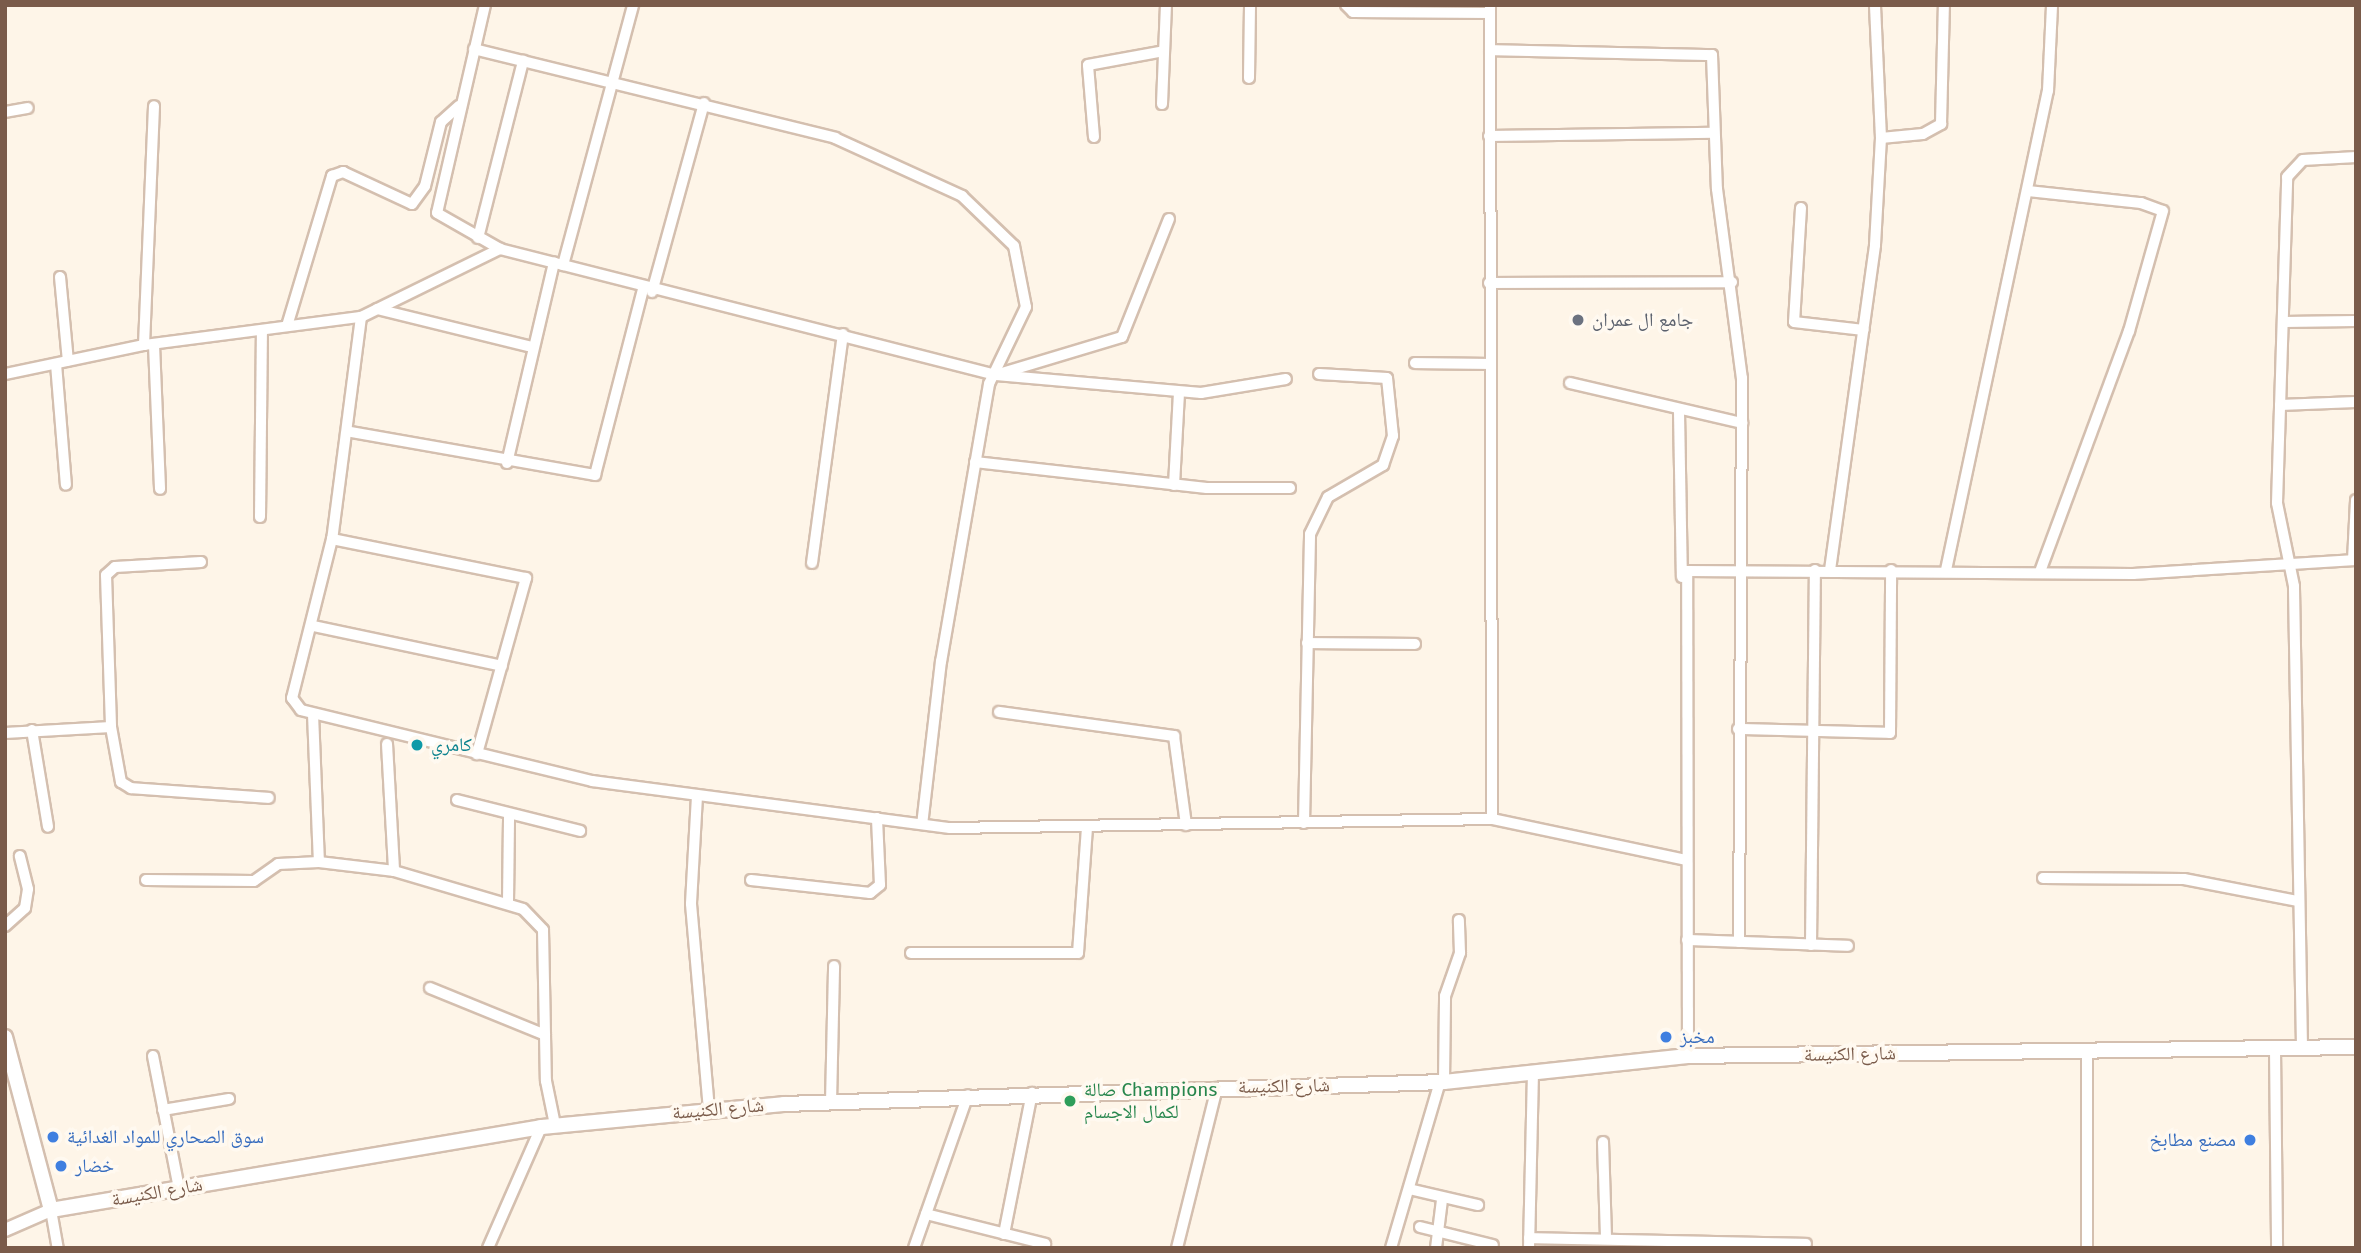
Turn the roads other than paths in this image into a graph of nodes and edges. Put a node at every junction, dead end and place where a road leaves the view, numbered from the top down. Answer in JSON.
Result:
{"nodes":[{"id":1,"x":485,"y":5,"type":"edge"},
{"id":2,"x":633,"y":5,"type":"edge"},
{"id":3,"x":1166,"y":5,"type":"edge"},
{"id":4,"x":1250,"y":5,"type":"edge"},
{"id":5,"x":1346,"y":5,"type":"edge"},
{"id":6,"x":1875,"y":5,"type":"edge"},
{"id":7,"x":1944,"y":5,"type":"edge"},
{"id":8,"x":2052,"y":5,"type":"edge"},
{"id":9,"x":1434,"y":9,"type":"edge"},
{"id":10,"x":1490,"y":9,"type":"edge"},
{"id":11,"x":474,"y":49,"type":"junction"},
{"id":12,"x":1490,"y":50,"type":"junction"},
{"id":13,"x":1164,"y":51,"type":"junction"},
{"id":14,"x":523,"y":61,"type":"junction"},
{"id":15,"x":1249,"y":78,"type":"dead end"},
{"id":16,"x":613,"y":81,"type":"junction"},
{"id":17,"x":704,"y":103,"type":"junction"},
{"id":18,"x":1162,"y":104,"type":"dead end"},
{"id":19,"x":154,"y":106,"type":"dead end"},
{"id":20,"x":460,"y":106,"type":"junction"},
{"id":21,"x":28,"y":108,"type":"dead end"},
{"id":22,"x":5,"y":112,"type":"edge"},
{"id":23,"x":1714,"y":133,"type":"junction"},
{"id":24,"x":1489,"y":136,"type":"junction"},
{"id":25,"x":1094,"y":137,"type":"dead end"},
{"id":26,"x":1881,"y":138,"type":"junction"},
{"id":27,"x":2356,"y":156,"type":"edge"},
{"id":28,"x":2028,"y":191,"type":"junction"},
{"id":29,"x":1801,"y":208,"type":"dead end"},
{"id":30,"x":1169,"y":219,"type":"dead end"},
{"id":31,"x":478,"y":238,"type":"junction"},
{"id":32,"x":500,"y":249,"type":"junction"},
{"id":33,"x":559,"y":264,"type":"junction"},
{"id":34,"x":60,"y":277,"type":"dead end"},
{"id":35,"x":1732,"y":282,"type":"junction"},
{"id":36,"x":1489,"y":283,"type":"junction"},
{"id":37,"x":648,"y":291,"type":"junction"},
{"id":38,"x":377,"y":310,"type":"junction"},
{"id":39,"x":361,"y":317,"type":"junction"},
{"id":40,"x":2356,"y":321,"type":"edge"},
{"id":41,"x":2284,"y":322,"type":"junction"},
{"id":42,"x":287,"y":326,"type":"junction"},
{"id":43,"x":262,"y":330,"type":"junction"},
{"id":44,"x":1864,"y":330,"type":"junction"},
{"id":45,"x":843,"y":334,"type":"junction"},
{"id":46,"x":149,"y":345,"type":"junction"},
{"id":47,"x":533,"y":347,"type":"junction"},
{"id":48,"x":68,"y":361,"type":"junction"},
{"id":49,"x":1415,"y":363,"type":"dead end"},
{"id":50,"x":56,"y":364,"type":"junction"},
{"id":51,"x":1488,"y":364,"type":"junction"},
{"id":52,"x":5,"y":374,"type":"edge"},
{"id":53,"x":993,"y":374,"type":"junction"},
{"id":54,"x":1319,"y":374,"type":"dead end"},
{"id":55,"x":1286,"y":379,"type":"dead end"},
{"id":56,"x":1570,"y":383,"type":"dead end"},
{"id":57,"x":1179,"y":393,"type":"junction"},
{"id":58,"x":2356,"y":402,"type":"edge"},
{"id":59,"x":2280,"y":405,"type":"junction"},
{"id":60,"x":1679,"y":412,"type":"junction"},
{"id":61,"x":1742,"y":423,"type":"junction"},
{"id":62,"x":351,"y":432,"type":"junction"},
{"id":63,"x":975,"y":462,"type":"junction"},
{"id":64,"x":507,"y":463,"type":"junction"},
{"id":65,"x":66,"y":485,"type":"dead end"},
{"id":66,"x":1174,"y":485,"type":"junction"},
{"id":67,"x":1290,"y":488,"type":"dead end"},
{"id":68,"x":160,"y":489,"type":"dead end"},
{"id":69,"x":2356,"y":500,"type":"edge"},
{"id":70,"x":260,"y":517,"type":"dead end"},
{"id":71,"x":332,"y":539,"type":"junction"},
{"id":72,"x":2354,"y":560,"type":"edge"},
{"id":73,"x":201,"y":562,"type":"dead end"},
{"id":74,"x":812,"y":563,"type":"dead end"},
{"id":75,"x":2289,"y":564,"type":"junction"},
{"id":76,"x":1815,"y":570,"type":"junction"},
{"id":77,"x":1830,"y":570,"type":"junction"},
{"id":78,"x":1891,"y":570,"type":"junction"},
{"id":79,"x":1946,"y":570,"type":"junction"},
{"id":80,"x":1737,"y":571,"type":"junction"},
{"id":81,"x":2040,"y":572,"type":"junction"},
{"id":82,"x":1682,"y":578,"type":"junction"},
{"id":83,"x":313,"y":626,"type":"junction"},
{"id":84,"x":1307,"y":643,"type":"junction"},
{"id":85,"x":1415,"y":644,"type":"dead end"},
{"id":86,"x":502,"y":666,"type":"junction"},
{"id":87,"x":999,"y":712,"type":"dead end"},
{"id":88,"x":313,"y":714,"type":"junction"},
{"id":89,"x":111,"y":727,"type":"junction"},
{"id":90,"x":1738,"y":729,"type":"junction"},
{"id":91,"x":32,"y":730,"type":"junction"},
{"id":92,"x":5,"y":733,"type":"edge"},
{"id":93,"x":1814,"y":733,"type":"junction"},
{"id":94,"x":387,"y":744,"type":"dead end"},
{"id":95,"x":477,"y":754,"type":"junction"},
{"id":96,"x":697,"y":796,"type":"junction"},
{"id":97,"x":269,"y":798,"type":"dead end"},
{"id":98,"x":457,"y":800,"type":"dead end"},
{"id":99,"x":509,"y":814,"type":"junction"},
{"id":100,"x":877,"y":818,"type":"junction"},
{"id":101,"x":1492,"y":819,"type":"junction"},
{"id":102,"x":1304,"y":823,"type":"junction"},
{"id":103,"x":922,"y":824,"type":"junction"},
{"id":104,"x":1186,"y":825,"type":"junction"},
{"id":105,"x":48,"y":827,"type":"dead end"},
{"id":106,"x":1087,"y":827,"type":"junction"},
{"id":107,"x":580,"y":831,"type":"dead end"},
{"id":108,"x":20,"y":856,"type":"dead end"},
{"id":109,"x":1687,"y":860,"type":"junction"},
{"id":110,"x":319,"y":862,"type":"junction"},
{"id":111,"x":394,"y":871,"type":"junction"},
{"id":112,"x":2043,"y":878,"type":"dead end"},
{"id":113,"x":146,"y":880,"type":"dead end"},
{"id":114,"x":751,"y":880,"type":"dead end"},
{"id":115,"x":2297,"y":901,"type":"junction"},
{"id":116,"x":508,"y":902,"type":"junction"},
{"id":117,"x":1459,"y":920,"type":"dead end"},
{"id":118,"x":5,"y":926,"type":"edge"},
{"id":119,"x":1687,"y":940,"type":"junction"},
{"id":120,"x":1739,"y":942,"type":"junction"},
{"id":121,"x":1811,"y":945,"type":"junction"},
{"id":122,"x":1848,"y":946,"type":"dead end"},
{"id":123,"x":911,"y":953,"type":"dead end"},
{"id":124,"x":834,"y":966,"type":"dead end"},
{"id":125,"x":430,"y":988,"type":"dead end"},
{"id":126,"x":545,"y":1035,"type":"junction"},
{"id":127,"x":5,"y":1037,"type":"edge"},
{"id":128,"x":2302,"y":1047,"type":"junction"},
{"id":129,"x":2356,"y":1047,"type":"edge"},
{"id":130,"x":2275,"y":1049,"type":"junction"},
{"id":131,"x":2087,"y":1052,"type":"junction"},
{"id":132,"x":152,"y":1056,"type":"dead end"},
{"id":133,"x":1688,"y":1056,"type":"junction"},
{"id":134,"x":1533,"y":1075,"type":"junction"},
{"id":135,"x":1442,"y":1082,"type":"junction"},
{"id":136,"x":1217,"y":1088,"type":"junction"},
{"id":137,"x":1032,"y":1093,"type":"junction"},
{"id":138,"x":968,"y":1095,"type":"junction"},
{"id":139,"x":229,"y":1099,"type":"dead end"},
{"id":140,"x":831,"y":1102,"type":"junction"},
{"id":141,"x":163,"y":1110,"type":"junction"},
{"id":142,"x":709,"y":1110,"type":"junction"},
{"id":143,"x":548,"y":1126,"type":"junction"},
{"id":144,"x":1603,"y":1142,"type":"dead end"},
{"id":145,"x":179,"y":1188,"type":"junction"},
{"id":146,"x":1409,"y":1189,"type":"junction"},
{"id":147,"x":1442,"y":1200,"type":"junction"},
{"id":148,"x":1478,"y":1205,"type":"dead end"},
{"id":149,"x":51,"y":1210,"type":"junction"},
{"id":150,"x":926,"y":1214,"type":"junction"},
{"id":151,"x":1420,"y":1227,"type":"dead end"},
{"id":152,"x":5,"y":1230,"type":"edge"},
{"id":153,"x":1438,"y":1232,"type":"junction"},
{"id":154,"x":1004,"y":1234,"type":"junction"},
{"id":155,"x":1606,"y":1238,"type":"junction"},
{"id":156,"x":1529,"y":1243,"type":"edge"},
{"id":157,"x":1689,"y":1243,"type":"edge"},
{"id":158,"x":1045,"y":1244,"type":"dead end"},
{"id":159,"x":1806,"y":1244,"type":"dead end"},
{"id":160,"x":1493,"y":1245,"type":"dead end"},
{"id":161,"x":58,"y":1248,"type":"edge"},
{"id":162,"x":488,"y":1248,"type":"edge"},
{"id":163,"x":914,"y":1248,"type":"edge"},
{"id":164,"x":1177,"y":1248,"type":"edge"},
{"id":165,"x":1391,"y":1248,"type":"edge"},
{"id":166,"x":1436,"y":1248,"type":"edge"},
{"id":167,"x":2087,"y":1248,"type":"edge"},
{"id":168,"x":2277,"y":1248,"type":"edge"}],
"edges":[{"from":1,"to":11,"type":"street"},
{"from":2,"to":16,"type":"street"},
{"from":3,"to":13,"type":"street"},
{"from":4,"to":15,"type":"street"},
{"from":5,"to":9,"type":"street"},
{"from":6,"to":26,"type":"street"},
{"from":7,"to":26,"type":"street"},
{"from":8,"to":28,"type":"street"},
{"from":9,"to":10,"type":"street"},
{"from":10,"to":12,"type":"street"},
{"from":11,"to":14,"type":"street"},
{"from":11,"to":20,"type":"street"},
{"from":12,"to":23,"type":"street"},
{"from":12,"to":24,"type":"street"},
{"from":13,"to":18,"type":"street"},
{"from":13,"to":25,"type":"street"},
{"from":14,"to":16,"type":"street"},
{"from":14,"to":31,"type":"street"},
{"from":16,"to":17,"type":"street"},
{"from":16,"to":33,"type":"street"},
{"from":17,"to":37,"type":"street"},
{"from":17,"to":53,"type":"street"},
{"from":19,"to":46,"type":"street"},
{"from":20,"to":31,"type":"street"},
{"from":20,"to":42,"type":"street"},
{"from":21,"to":22,"type":"street"},
{"from":23,"to":24,"type":"street"},
{"from":23,"to":35,"type":"street"},
{"from":24,"to":36,"type":"street"},
{"from":26,"to":44,"type":"street"},
{"from":27,"to":41,"type":"street"},
{"from":28,"to":79,"type":"street"},
{"from":28,"to":81,"type":"street"},
{"from":29,"to":44,"type":"street"},
{"from":30,"to":53,"type":"street"},
{"from":31,"to":32,"type":"street"},
{"from":32,"to":33,"type":"street"},
{"from":32,"to":38,"type":"street"},
{"from":33,"to":37,"type":"street"},
{"from":33,"to":47,"type":"street"},
{"from":34,"to":48,"type":"street"},
{"from":35,"to":36,"type":"street"},
{"from":35,"to":61,"type":"street"},
{"from":36,"to":51,"type":"street"},
{"from":37,"to":45,"type":"street"},
{"from":37,"to":64,"type":"street"},
{"from":38,"to":39,"type":"street"},
{"from":38,"to":47,"type":"street"},
{"from":39,"to":42,"type":"street"},
{"from":39,"to":62,"type":"street"},
{"from":40,"to":41,"type":"street"},
{"from":41,"to":59,"type":"street"},
{"from":42,"to":43,"type":"street"},
{"from":43,"to":46,"type":"street"},
{"from":43,"to":70,"type":"street"},
{"from":44,"to":77,"type":"street"},
{"from":45,"to":53,"type":"street"},
{"from":45,"to":74,"type":"street"},
{"from":46,"to":48,"type":"street"},
{"from":46,"to":68,"type":"street"},
{"from":47,"to":64,"type":"street"},
{"from":48,"to":50,"type":"street"},
{"from":49,"to":51,"type":"street"},
{"from":50,"to":52,"type":"street"},
{"from":50,"to":65,"type":"street"},
{"from":51,"to":101,"type":"street"},
{"from":53,"to":57,"type":"street"},
{"from":53,"to":63,"type":"street"},
{"from":54,"to":84,"type":"street"},
{"from":55,"to":57,"type":"street"},
{"from":56,"to":60,"type":"street"},
{"from":57,"to":66,"type":"street"},
{"from":58,"to":59,"type":"street"},
{"from":59,"to":75,"type":"street"},
{"from":60,"to":61,"type":"street"},
{"from":60,"to":82,"type":"street"},
{"from":61,"to":80,"type":"street"},
{"from":62,"to":64,"type":"street"},
{"from":62,"to":71,"type":"street"},
{"from":63,"to":66,"type":"street"},
{"from":63,"to":103,"type":"street"},
{"from":66,"to":67,"type":"street"},
{"from":69,"to":72,"type":"street"},
{"from":71,"to":83,"type":"street"},
{"from":71,"to":86,"type":"street"},
{"from":72,"to":75,"type":"street"},
{"from":73,"to":89,"type":"street"},
{"from":75,"to":81,"type":"street"},
{"from":75,"to":115,"type":"street"},
{"from":76,"to":77,"type":"street"},
{"from":76,"to":80,"type":"street"},
{"from":76,"to":93,"type":"street"},
{"from":77,"to":78,"type":"street"},
{"from":78,"to":79,"type":"street"},
{"from":78,"to":93,"type":"street"},
{"from":79,"to":81,"type":"street"},
{"from":80,"to":82,"type":"street"},
{"from":80,"to":90,"type":"street"},
{"from":82,"to":109,"type":"street"},
{"from":83,"to":86,"type":"street"},
{"from":83,"to":88,"type":"street"},
{"from":84,"to":85,"type":"street"},
{"from":84,"to":102,"type":"street"},
{"from":86,"to":95,"type":"street"},
{"from":87,"to":104,"type":"street"},
{"from":88,"to":95,"type":"street"},
{"from":88,"to":110,"type":"street"},
{"from":89,"to":91,"type":"street"},
{"from":89,"to":97,"type":"street"},
{"from":90,"to":93,"type":"street"},
{"from":90,"to":120,"type":"street"},
{"from":91,"to":92,"type":"street"},
{"from":91,"to":105,"type":"street"},
{"from":93,"to":121,"type":"street"},
{"from":94,"to":111,"type":"street"},
{"from":95,"to":96,"type":"street"},
{"from":96,"to":100,"type":"street"},
{"from":96,"to":142,"type":"street"},
{"from":98,"to":99,"type":"street"},
{"from":99,"to":107,"type":"street"},
{"from":99,"to":116,"type":"street"},
{"from":100,"to":103,"type":"street"},
{"from":100,"to":114,"type":"street"},
{"from":101,"to":102,"type":"street"},
{"from":101,"to":109,"type":"street"},
{"from":102,"to":104,"type":"street"},
{"from":103,"to":106,"type":"street"},
{"from":104,"to":106,"type":"street"},
{"from":106,"to":123,"type":"street"},
{"from":108,"to":118,"type":"street"},
{"from":109,"to":119,"type":"street"},
{"from":110,"to":111,"type":"street"},
{"from":110,"to":113,"type":"street"},
{"from":111,"to":116,"type":"street"},
{"from":112,"to":115,"type":"street"},
{"from":115,"to":128,"type":"street"},
{"from":116,"to":126,"type":"street"},
{"from":117,"to":135,"type":"street"},
{"from":119,"to":120,"type":"street"},
{"from":119,"to":133,"type":"street"},
{"from":120,"to":121,"type":"street"},
{"from":121,"to":122,"type":"street"},
{"from":124,"to":140,"type":"street"},
{"from":125,"to":126,"type":"street"},
{"from":126,"to":143,"type":"street"},
{"from":127,"to":149,"type":"main road"},
{"from":128,"to":129,"type":"main road","name":"شارع الكنيسة"},
{"from":128,"to":130,"type":"main road","name":"شارع الكنيسة"},
{"from":130,"to":131,"type":"main road","name":"شارع الكنيسة"},
{"from":130,"to":168,"type":"street"},
{"from":131,"to":133,"type":"main road","name":"شارع الكنيسة"},
{"from":131,"to":167,"type":"street"},
{"from":132,"to":141,"type":"street"},
{"from":133,"to":134,"type":"main road","name":"شارع الكنيسة"},
{"from":134,"to":135,"type":"main road","name":"شارع الكنيسة"},
{"from":134,"to":156,"type":"street"},
{"from":135,"to":136,"type":"main road","name":"شارع الكنيسة"},
{"from":135,"to":146,"type":"street"},
{"from":136,"to":137,"type":"main road","name":"شارع الكنيسة"},
{"from":136,"to":164,"type":"street"},
{"from":137,"to":138,"type":"main road","name":"شارع الكنيسة"},
{"from":137,"to":154,"type":"street"},
{"from":138,"to":140,"type":"main road","name":"شارع الكنيسة"},
{"from":138,"to":150,"type":"street"},
{"from":139,"to":141,"type":"street"},
{"from":140,"to":142,"type":"main road","name":"شارع الكنيسة"},
{"from":141,"to":145,"type":"street"},
{"from":142,"to":143,"type":"main road","name":"شارع الكنيسة"},
{"from":143,"to":145,"type":"main road","name":"شارع الكنيسة"},
{"from":143,"to":162,"type":"street"},
{"from":144,"to":155,"type":"street"},
{"from":145,"to":149,"type":"main road","name":"شارع الكنيسة"},
{"from":146,"to":147,"type":"street"},
{"from":146,"to":165,"type":"street"},
{"from":147,"to":148,"type":"street"},
{"from":147,"to":153,"type":"street"},
{"from":149,"to":152,"type":"street"},
{"from":149,"to":161,"type":"street"},
{"from":150,"to":154,"type":"street"},
{"from":150,"to":163,"type":"street"},
{"from":151,"to":153,"type":"street"},
{"from":153,"to":160,"type":"street"},
{"from":153,"to":166,"type":"street"},
{"from":154,"to":158,"type":"street"},
{"from":155,"to":156,"type":"street"},
{"from":155,"to":157,"type":"street"},
{"from":157,"to":159,"type":"street"}]}
